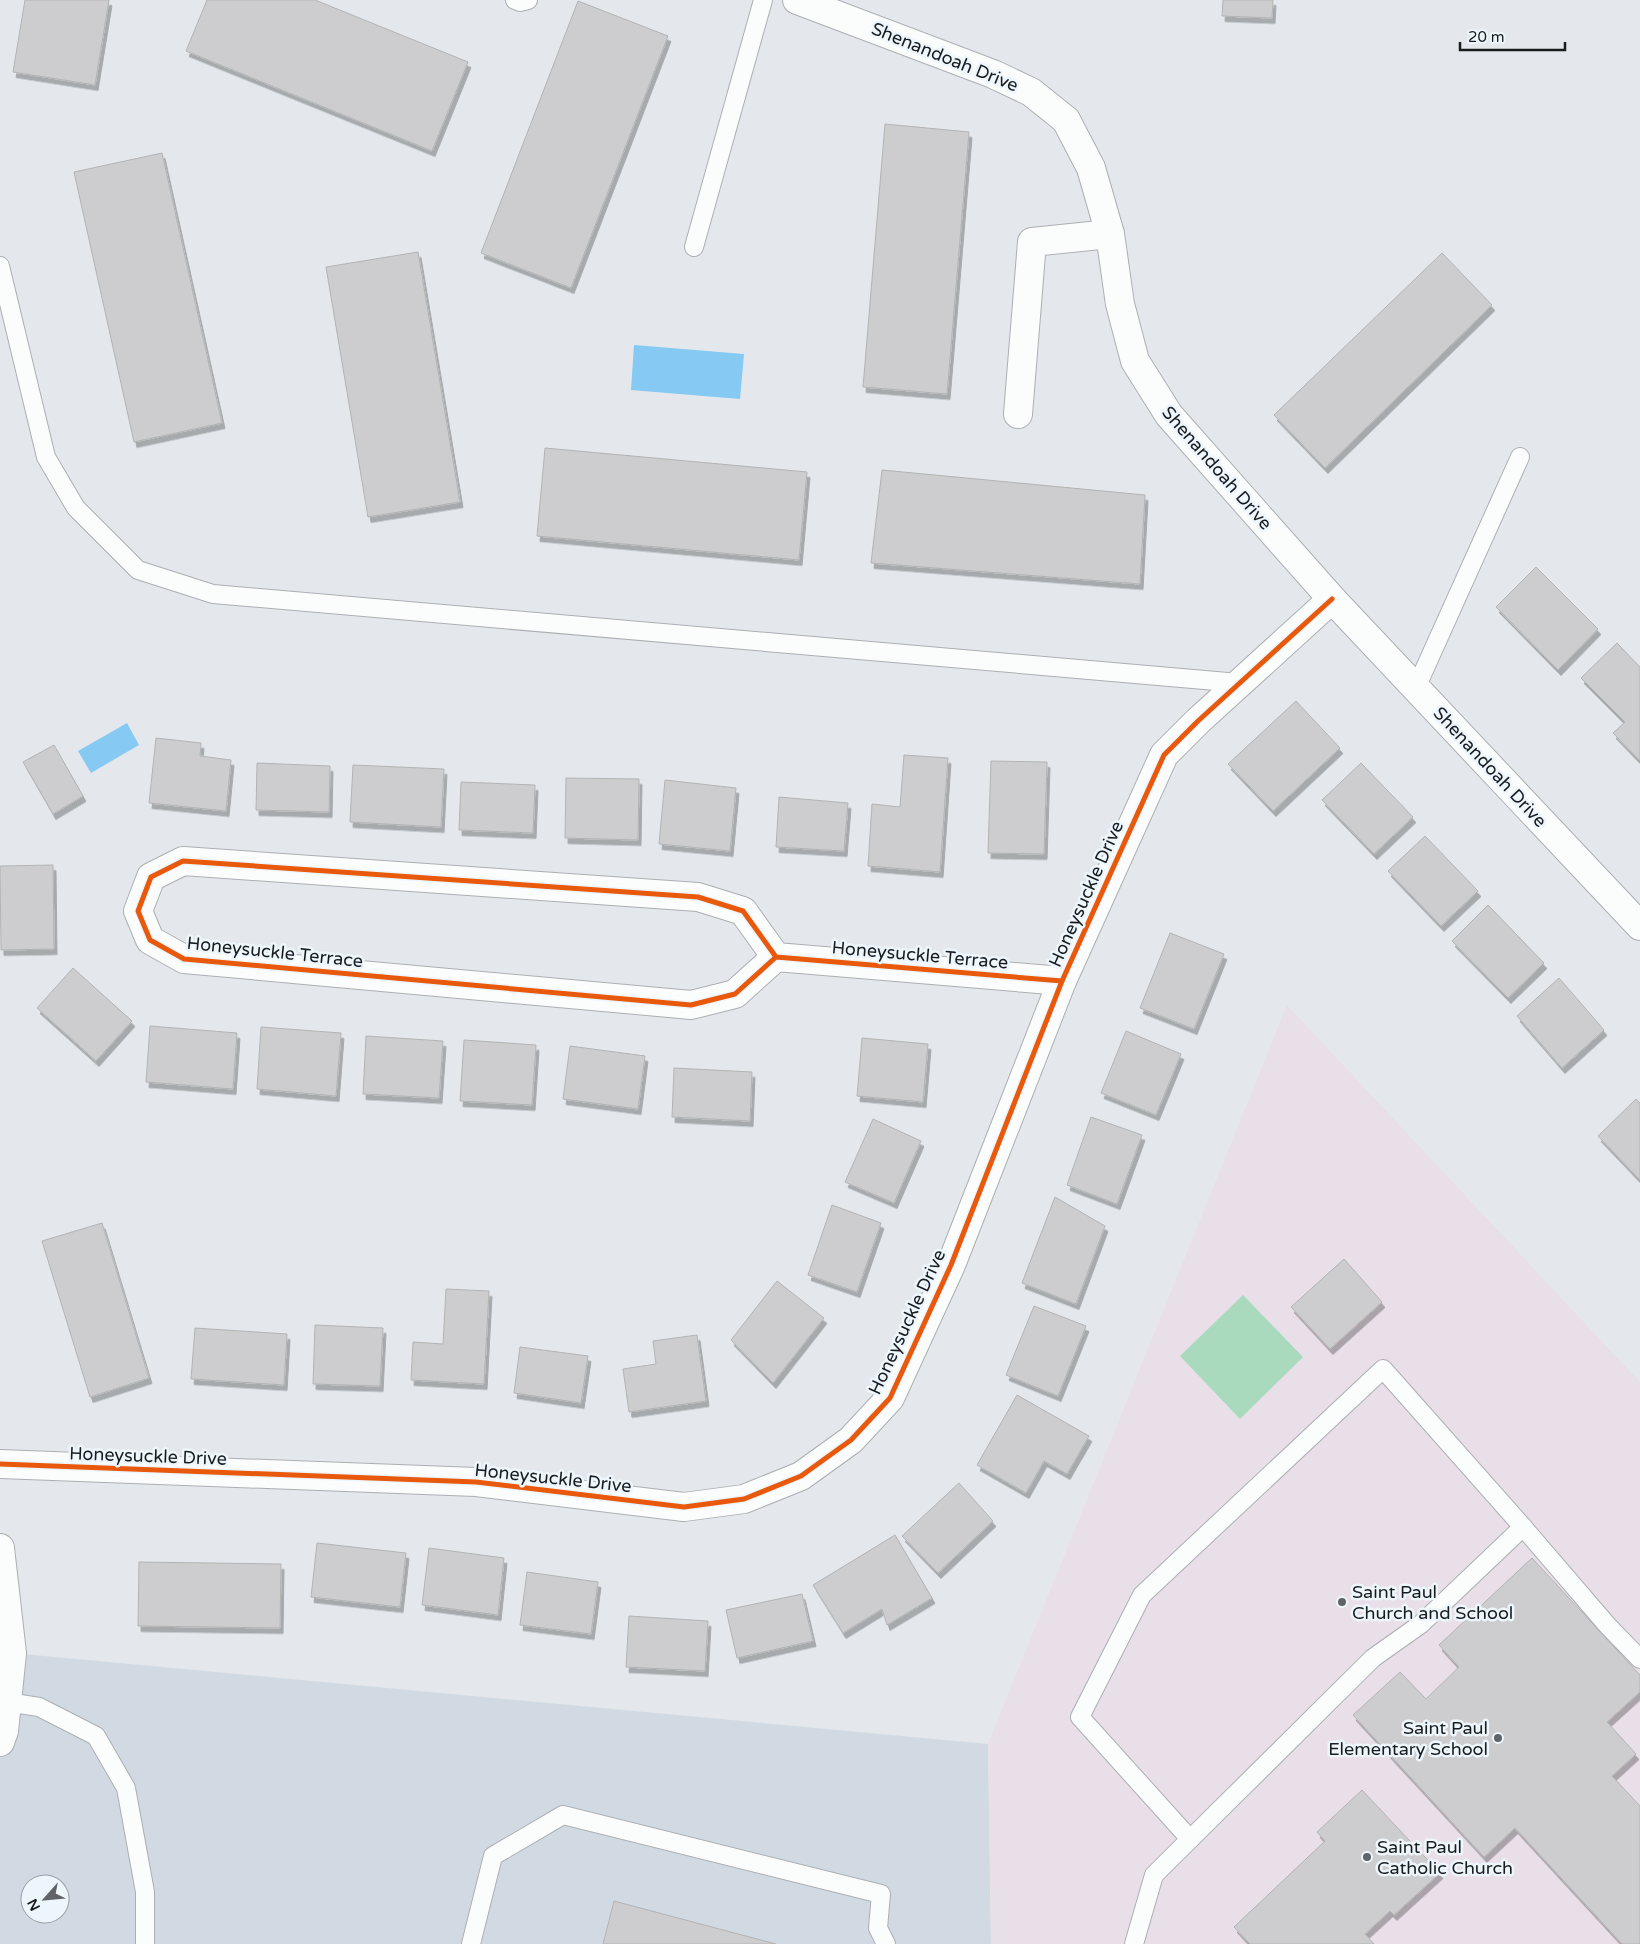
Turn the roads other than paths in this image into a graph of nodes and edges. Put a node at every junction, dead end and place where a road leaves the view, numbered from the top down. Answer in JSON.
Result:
{"nodes":[{"id":1,"x":515,"y":0,"type":"edge"},
{"id":2,"x":528,"y":0,"type":"edge"},
{"id":3,"x":763,"y":0,"type":"edge"},
{"id":4,"x":797,"y":0,"type":"edge"},
{"id":5,"x":1110,"y":234,"type":"junction"},
{"id":6,"x":694,"y":247,"type":"dead end"},
{"id":7,"x":0,"y":266,"type":"edge"},
{"id":8,"x":1018,"y":414,"type":"dead end"},
{"id":9,"x":1520,"y":457,"type":"dead end"},
{"id":10,"x":1332,"y":599,"type":"junction"},
{"id":11,"x":1239,"y":683,"type":"junction"},
{"id":12,"x":1416,"y":688,"type":"junction"},
{"id":13,"x":1640,"y":926,"type":"edge"},
{"id":14,"x":776,"y":957,"type":"junction"},
{"id":15,"x":1062,"y":981,"type":"junction"},
{"id":16,"x":0,"y":1464,"type":"edge"},
{"id":17,"x":1523,"y":1526,"type":"junction"},
{"id":18,"x":0,"y":1548,"type":"edge"},
{"id":19,"x":1640,"y":1659,"type":"edge"},
{"id":20,"x":7,"y":1702,"type":"junction"},
{"id":21,"x":0,"y":1742,"type":"edge"},
{"id":22,"x":1190,"y":1839,"type":"junction"},
{"id":23,"x":145,"y":1944,"type":"edge"},
{"id":24,"x":471,"y":1944,"type":"edge"},
{"id":25,"x":886,"y":1944,"type":"edge"},
{"id":26,"x":1134,"y":1944,"type":"edge"}],
"edges":[{"from":1,"to":2,"type":"lane"},
{"from":3,"to":6,"type":"lane"},
{"from":4,"to":5,"type":"street","name":"Shenandoah Drive"},
{"from":5,"to":8,"type":"street"},
{"from":5,"to":10,"type":"street","name":"Shenandoah Drive"},
{"from":7,"to":11,"type":"lane"},
{"from":9,"to":12,"type":"lane"},
{"from":10,"to":11,"type":"street","name":"Honeysuckle Drive"},
{"from":10,"to":12,"type":"street","name":"Shenandoah Drive"},
{"from":11,"to":15,"type":"street","name":"Honeysuckle Drive"},
{"from":12,"to":13,"type":"street","name":"Shenandoah Drive"},
{"from":14,"to":14,"type":"street","name":"Honeysuckle Terrace"},
{"from":14,"to":15,"type":"street","name":"Honeysuckle Terrace"},
{"from":15,"to":16,"type":"street","name":"Honeysuckle Drive"},
{"from":17,"to":19,"type":"lane"},
{"from":17,"to":22,"type":"lane"},
{"from":17,"to":22,"type":"lane"},
{"from":18,"to":20,"type":"street"},
{"from":20,"to":21,"type":"street"},
{"from":20,"to":23,"type":"lane"},
{"from":22,"to":26,"type":"lane"},
{"from":24,"to":25,"type":"lane"}]}
